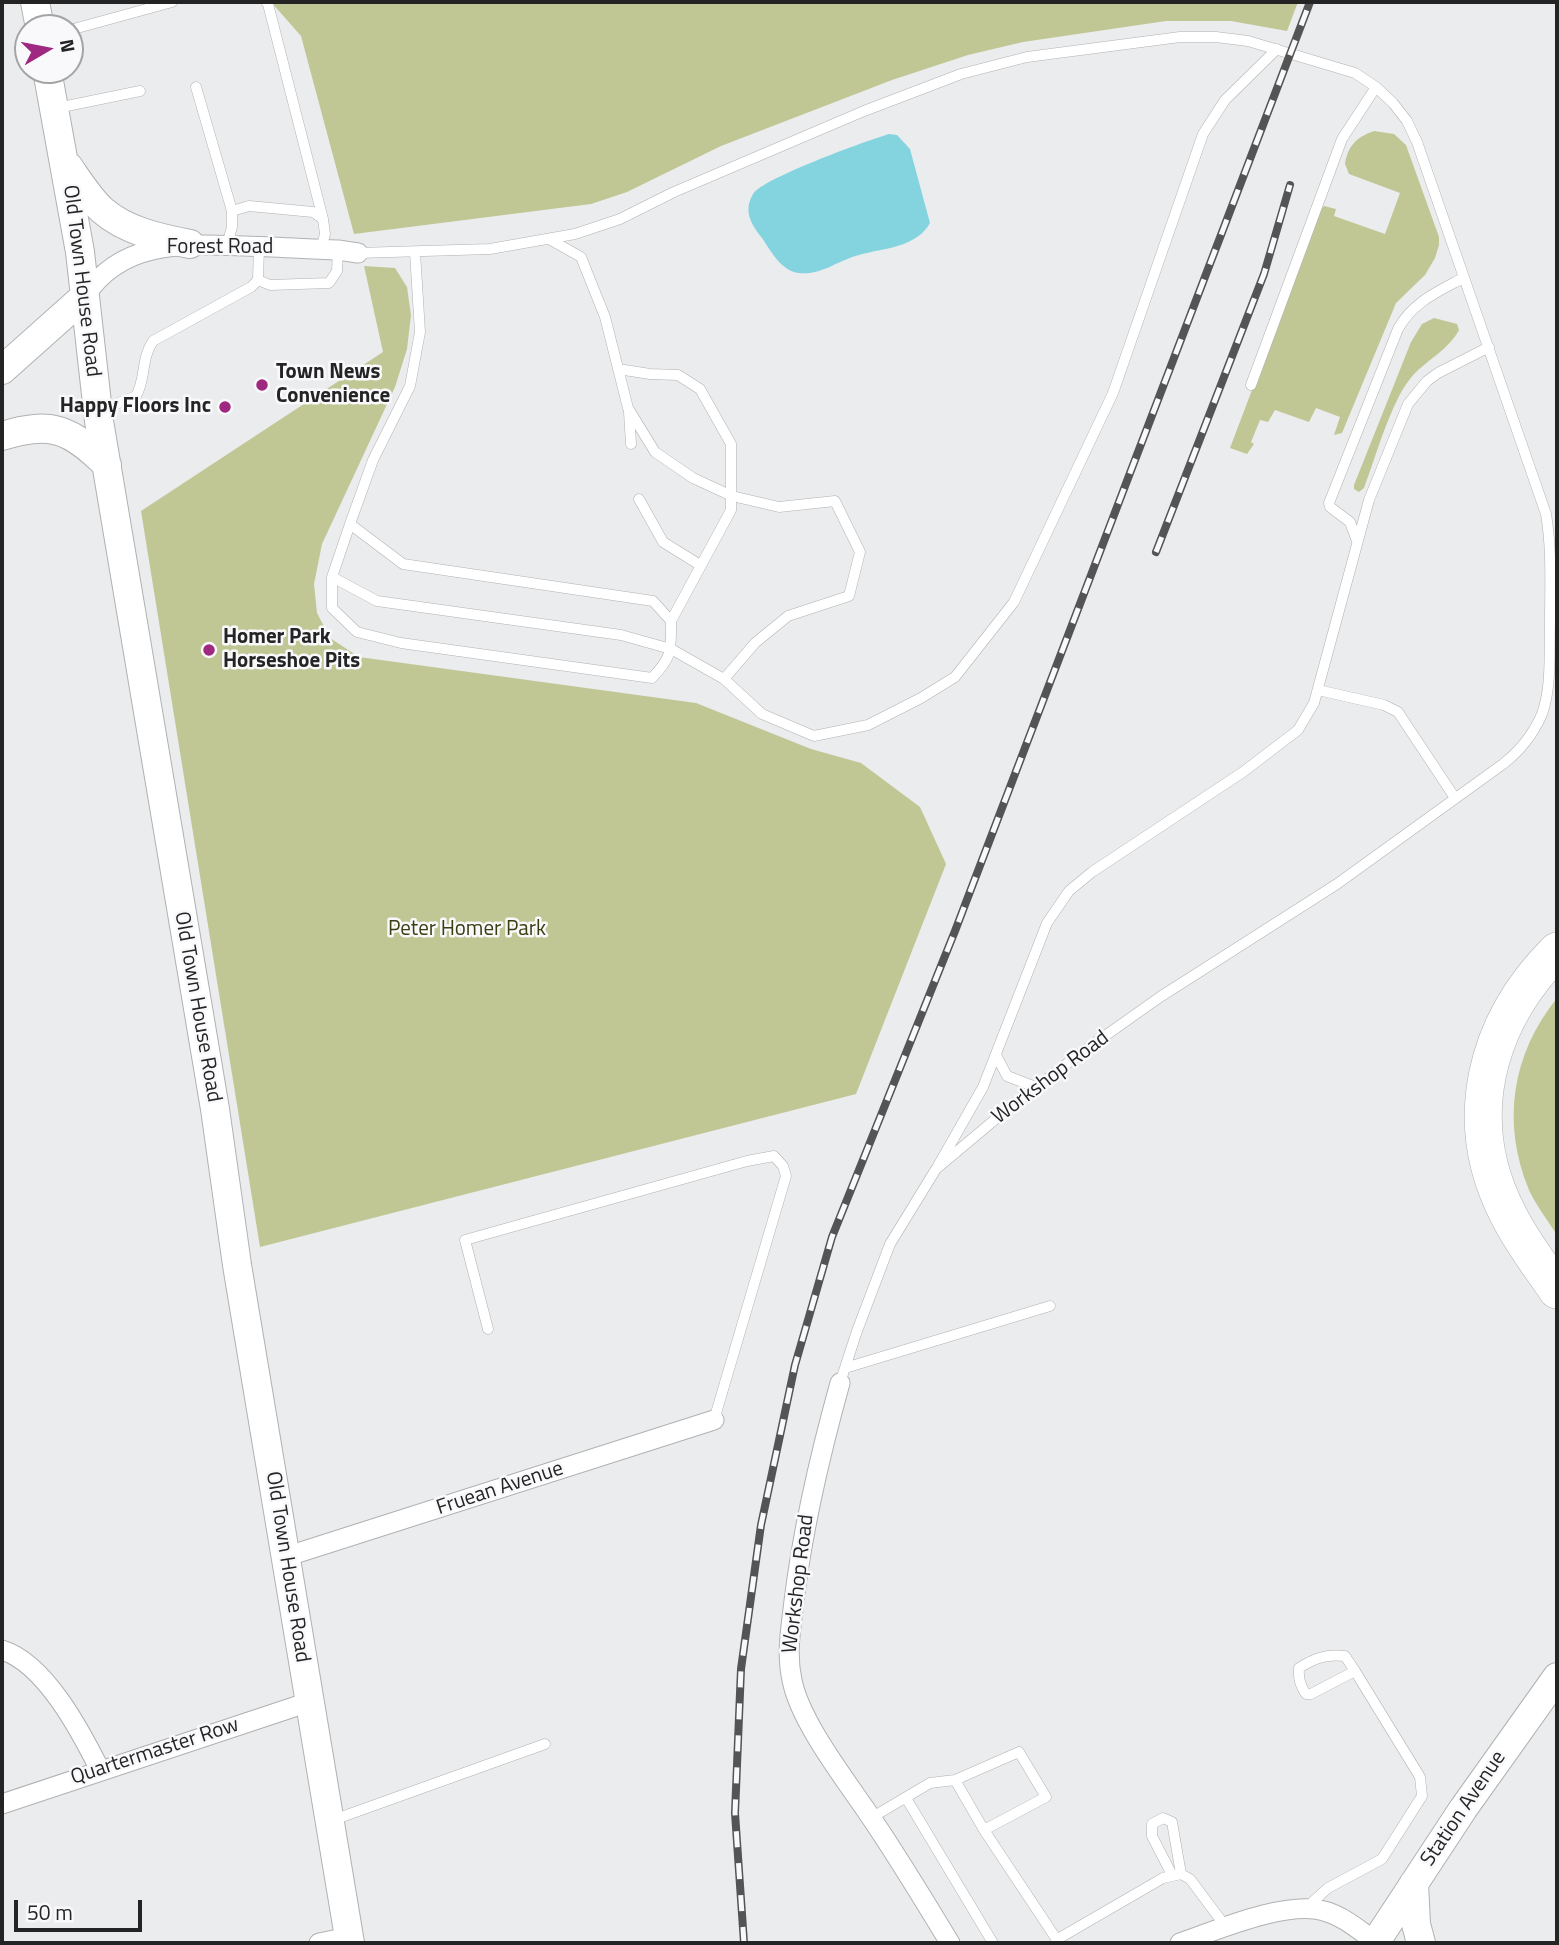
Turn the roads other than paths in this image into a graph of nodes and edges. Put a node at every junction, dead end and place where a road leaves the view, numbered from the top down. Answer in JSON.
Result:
{"nodes":[{"id":1,"x":172,"y":2,"type":"edge"},
{"id":2,"x":265,"y":2,"type":"edge"},
{"id":3,"x":84,"y":26,"type":"edge"},
{"id":4,"x":1277,"y":49,"type":"junction"},
{"id":5,"x":50,"y":84,"type":"edge"},
{"id":6,"x":196,"y":87,"type":"dead end"},
{"id":7,"x":1376,"y":87,"type":"junction"},
{"id":8,"x":140,"y":91,"type":"dead end"},
{"id":9,"x":54,"y":108,"type":"junction"},
{"id":10,"x":65,"y":162,"type":"junction"},
{"id":11,"x":232,"y":211,"type":"junction"},
{"id":12,"x":323,"y":219,"type":"junction"},
{"id":13,"x":548,"y":239,"type":"junction"},
{"id":14,"x":190,"y":244,"type":"junction"},
{"id":15,"x":227,"y":245,"type":"junction"},
{"id":16,"x":259,"y":247,"type":"junction"},
{"id":17,"x":339,"y":250,"type":"junction"},
{"id":18,"x":415,"y":252,"type":"junction"},
{"id":19,"x":1463,"y":278,"type":"junction"},
{"id":20,"x":258,"y":281,"type":"junction"},
{"id":21,"x":85,"y":296,"type":"junction"},
{"id":22,"x":1489,"y":347,"type":"junction"},
{"id":23,"x":618,"y":369,"type":"junction"},
{"id":24,"x":2,"y":370,"type":"edge"},
{"id":25,"x":1251,"y":385,"type":"dead end"},
{"id":26,"x":628,"y":408,"type":"junction"},
{"id":27,"x":98,"y":411,"type":"junction"},
{"id":28,"x":2,"y":436,"type":"edge"},
{"id":29,"x":631,"y":444,"type":"dead end"},
{"id":30,"x":107,"y":465,"type":"junction"},
{"id":31,"x":732,"y":496,"type":"junction"},
{"id":32,"x":639,"y":499,"type":"dead end"},
{"id":33,"x":350,"y":524,"type":"junction"},
{"id":34,"x":1358,"y":542,"type":"junction"},
{"id":35,"x":700,"y":565,"type":"junction"},
{"id":36,"x":332,"y":577,"type":"junction"},
{"id":37,"x":671,"y":621,"type":"junction"},
{"id":38,"x":671,"y":649,"type":"junction"},
{"id":39,"x":724,"y":679,"type":"junction"},
{"id":40,"x":1318,"y":690,"type":"junction"},
{"id":41,"x":1455,"y":798,"type":"junction"},
{"id":42,"x":1557,"y":951,"type":"edge"},
{"id":43,"x":1557,"y":983,"type":"edge"},
{"id":44,"x":996,"y":1055,"type":"junction"},
{"id":45,"x":1038,"y":1088,"type":"junction"},
{"id":46,"x":936,"y":1169,"type":"junction"},
{"id":47,"x":1557,"y":1250,"type":"edge"},
{"id":48,"x":1557,"y":1290,"type":"edge"},
{"id":49,"x":1050,"y":1307,"type":"dead end"},
{"id":50,"x":488,"y":1329,"type":"dead end"},
{"id":51,"x":843,"y":1376,"type":"junction"},
{"id":52,"x":714,"y":1420,"type":"joint"},
{"id":53,"x":285,"y":1557,"type":"junction"},
{"id":54,"x":2,"y":1650,"type":"edge"},
{"id":55,"x":1355,"y":1671,"type":"junction"},
{"id":56,"x":1557,"y":1677,"type":"edge"},
{"id":57,"x":309,"y":1702,"type":"junction"},
{"id":58,"x":545,"y":1744,"type":"dead end"},
{"id":59,"x":100,"y":1770,"type":"junction"},
{"id":60,"x":954,"y":1780,"type":"junction"},
{"id":61,"x":906,"y":1798,"type":"junction"},
{"id":62,"x":2,"y":1804,"type":"edge"},
{"id":63,"x":872,"y":1818,"type":"junction"},
{"id":64,"x":329,"y":1821,"type":"junction"},
{"id":65,"x":984,"y":1830,"type":"junction"},
{"id":66,"x":1177,"y":1875,"type":"junction"},
{"id":67,"x":1414,"y":1883,"type":"junction"},
{"id":68,"x":1306,"y":1908,"type":"junction"},
{"id":69,"x":1226,"y":1927,"type":"junction"},
{"id":70,"x":349,"y":1940,"type":"edge"},
{"id":71,"x":1058,"y":1941,"type":"edge"},
{"id":72,"x":1187,"y":1942,"type":"edge"},
{"id":73,"x":319,"y":1943,"type":"edge"},
{"id":74,"x":950,"y":1943,"type":"edge"},
{"id":75,"x":993,"y":1943,"type":"edge"},
{"id":76,"x":1377,"y":1943,"type":"edge"},
{"id":77,"x":1421,"y":1943,"type":"edge"}],
"edges":[{"from":1,"to":3,"type":"lane"},
{"from":2,"to":12,"type":"lane"},
{"from":4,"to":7,"type":"lane","name":"Workshop Road"},
{"from":4,"to":13,"type":"lane","name":"Workshop Road"},
{"from":4,"to":39,"type":"lane"},
{"from":5,"to":9,"type":"main road","name":"Old Town House Road"},
{"from":6,"to":11,"type":"lane"},
{"from":7,"to":19,"type":"lane","name":"Workshop Road"},
{"from":7,"to":25,"type":"lane"},
{"from":8,"to":9,"type":"lane"},
{"from":9,"to":10,"type":"main road","name":"Old Town House Road"},
{"from":10,"to":14,"type":"main road"},
{"from":10,"to":21,"type":"main road","name":"Old Town House Road"},
{"from":11,"to":12,"type":"lane"},
{"from":11,"to":15,"type":"lane"},
{"from":12,"to":17,"type":"lane"},
{"from":13,"to":18,"type":"lane","name":"Workshop Road"},
{"from":13,"to":23,"type":"lane"},
{"from":14,"to":15,"type":"street","name":"Forest Road"},
{"from":14,"to":21,"type":"street","name":"Forest Road"},
{"from":15,"to":16,"type":"street","name":"Forest Road"},
{"from":16,"to":17,"type":"street","name":"Forest Road"},
{"from":16,"to":20,"type":"lane"},
{"from":17,"to":18,"type":"lane","name":"Workshop Road"},
{"from":17,"to":20,"type":"lane"},
{"from":18,"to":33,"type":"lane"},
{"from":19,"to":22,"type":"lane","name":"Workshop Road"},
{"from":19,"to":34,"type":"lane"},
{"from":20,"to":27,"type":"lane"},
{"from":21,"to":24,"type":"main road","name":"Forest Road"},
{"from":21,"to":27,"type":"main road","name":"Old Town House Road"},
{"from":22,"to":34,"type":"lane"},
{"from":22,"to":41,"type":"lane","name":"Workshop Road"},
{"from":23,"to":26,"type":"lane"},
{"from":23,"to":31,"type":"lane"},
{"from":26,"to":29,"type":"lane"},
{"from":26,"to":31,"type":"lane"},
{"from":27,"to":30,"type":"main road","name":"Old Town House Road"},
{"from":28,"to":30,"type":"main road"},
{"from":30,"to":53,"type":"main road","name":"Old Town House Road"},
{"from":31,"to":35,"type":"lane"},
{"from":31,"to":39,"type":"lane"},
{"from":32,"to":35,"type":"lane"},
{"from":33,"to":36,"type":"lane"},
{"from":33,"to":37,"type":"lane"},
{"from":34,"to":40,"type":"lane"},
{"from":35,"to":37,"type":"lane"},
{"from":36,"to":38,"type":"lane"},
{"from":36,"to":38,"type":"lane"},
{"from":37,"to":38,"type":"lane"},
{"from":38,"to":39,"type":"lane"},
{"from":40,"to":41,"type":"lane"},
{"from":40,"to":44,"type":"lane"},
{"from":41,"to":45,"type":"lane","name":"Workshop Road"},
{"from":42,"to":48,"type":"highway"},
{"from":43,"to":47,"type":"highway"},
{"from":44,"to":45,"type":"lane"},
{"from":44,"to":46,"type":"lane"},
{"from":45,"to":46,"type":"lane","name":"Workshop Road"},
{"from":46,"to":51,"type":"lane","name":"Workshop Road"},
{"from":49,"to":51,"type":"lane"},
{"from":50,"to":52,"type":"lane"},
{"from":51,"to":63,"type":"street","name":"Workshop Road"},
{"from":52,"to":53,"type":"street","name":"Fruean Avenue"},
{"from":53,"to":57,"type":"main road","name":"Old Town House Road"},
{"from":54,"to":59,"type":"street"},
{"from":55,"to":55,"type":"lane"},
{"from":55,"to":68,"type":"lane"},
{"from":56,"to":67,"type":"main road","name":"Station Avenue"},
{"from":57,"to":59,"type":"street","name":"Quartermaster Row"},
{"from":57,"to":64,"type":"main road","name":"Old Town House Road"},
{"from":58,"to":64,"type":"lane"},
{"from":59,"to":62,"type":"street","name":"Quartermaster Row"},
{"from":60,"to":61,"type":"lane"},
{"from":60,"to":65,"type":"lane"},
{"from":60,"to":65,"type":"lane"},
{"from":61,"to":63,"type":"lane"},
{"from":61,"to":75,"type":"lane"},
{"from":63,"to":74,"type":"street","name":"Workshop Road"},
{"from":64,"to":70,"type":"main road","name":"Old Town House Road"},
{"from":65,"to":71,"type":"lane"},
{"from":66,"to":66,"type":"lane"},
{"from":66,"to":69,"type":"lane"},
{"from":66,"to":71,"type":"lane"},
{"from":67,"to":76,"type":"main road","name":"Station Avenue"},
{"from":67,"to":77,"type":"main road"},
{"from":68,"to":69,"type":"street"},
{"from":68,"to":76,"type":"street"},
{"from":69,"to":72,"type":"street"},
{"from":70,"to":73,"type":"street"}]}
